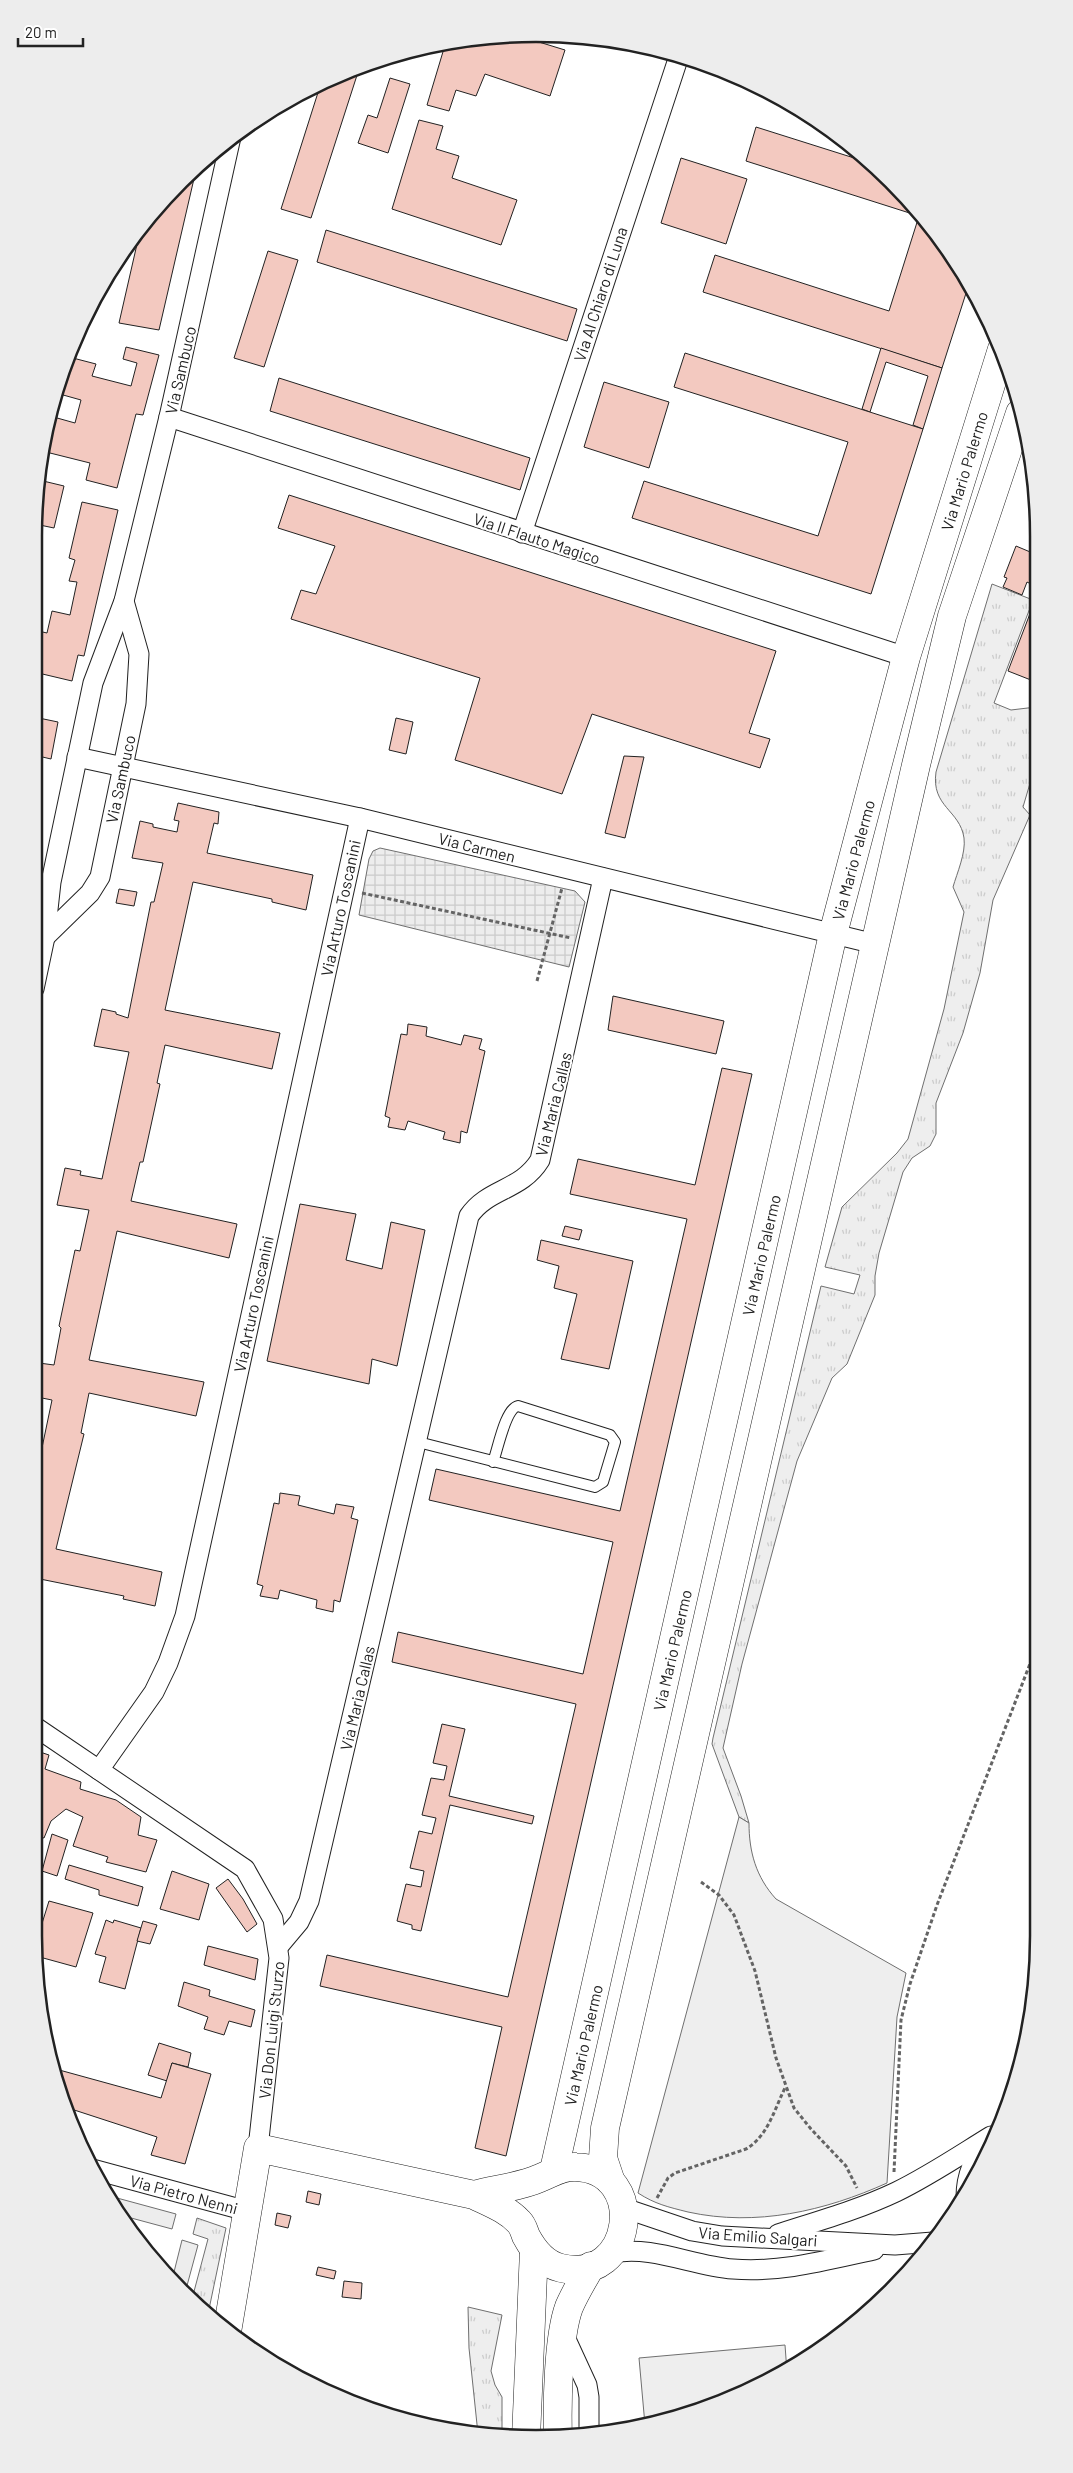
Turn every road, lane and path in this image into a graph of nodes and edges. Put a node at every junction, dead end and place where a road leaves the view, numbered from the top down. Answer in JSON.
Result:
{"nodes":[{"id":1,"x":677,"y":63,"type":"edge"},
{"id":2,"x":228,"y":152,"type":"edge"},
{"id":3,"x":998,"y":361,"type":"edge"},
{"id":4,"x":169,"y":417,"type":"junction"},
{"id":5,"x":1017,"y":422,"type":"edge"},
{"id":6,"x":522,"y":533,"type":"junction"},
{"id":7,"x":124,"y":601,"type":"junction"},
{"id":8,"x":906,"y":658,"type":"junction"},
{"id":9,"x":78,"y":757,"type":"junction"},
{"id":10,"x":123,"y":768,"type":"junction"},
{"id":11,"x":360,"y":818,"type":"junction"},
{"id":12,"x":567,"y":869,"type":"junction"},
{"id":13,"x":603,"y":878,"type":"junction"},
{"id":14,"x":344,"y":889,"type":"junction"},
{"id":15,"x":550,"y":933,"type":"junction"},
{"id":16,"x":833,"y":934,"type":"junction"},
{"id":17,"x":45,"y":937,"type":"junction"},
{"id":18,"x":590,"y":942,"type":"junction"},
{"id":19,"x":875,"y":944,"type":"junction"},
{"id":20,"x":42,"y":951,"type":"edge"},
{"id":21,"x":537,"y":981,"type":"dead end"},
{"id":22,"x":418,"y":1442,"type":"junction"},
{"id":23,"x":494,"y":1462,"type":"junction"},
{"id":24,"x":1030,"y":1663,"type":"edge"},
{"id":25,"x":42,"y":1731,"type":"edge"},
{"id":26,"x":99,"y":1770,"type":"junction"},
{"id":27,"x":701,"y":1882,"type":"dead end"},
{"id":28,"x":278,"y":1947,"type":"junction"},
{"id":29,"x":786,"y":2088,"type":"junction"},
{"id":30,"x":988,"y":2137,"type":"edge"},
{"id":31,"x":984,"y":2146,"type":"edge"},
{"id":32,"x":258,"y":2148,"type":"junction"},
{"id":33,"x":102,"y":2172,"type":"edge"},
{"id":34,"x":548,"y":2174,"type":"junction"},
{"id":35,"x":967,"y":2179,"type":"edge"},
{"id":36,"x":611,"y":2182,"type":"junction"},
{"id":37,"x":895,"y":2192,"type":"junction"},
{"id":38,"x":474,"y":2195,"type":"junction"},
{"id":39,"x":863,"y":2206,"type":"junction"},
{"id":40,"x":624,"y":2208,"type":"junction"},
{"id":41,"x":247,"y":2211,"type":"junction"},
{"id":42,"x":653,"y":2218,"type":"junction"},
{"id":43,"x":765,"y":2238,"type":"junction"},
{"id":44,"x":530,"y":2242,"type":"junction"},
{"id":45,"x":923,"y":2243,"type":"edge"},
{"id":46,"x":895,"y":2245,"type":"junction"},
{"id":47,"x":602,"y":2260,"type":"junction"},
{"id":48,"x":229,"y":2322,"type":"edge"},
{"id":49,"x":564,"y":2334,"type":"junction"},
{"id":50,"x":589,"y":2427,"type":"edge"},
{"id":51,"x":559,"y":2429,"type":"edge"},
{"id":52,"x":526,"y":2430,"type":"edge"}],
"edges":[{"from":1,"to":6,"type":"street","name":"Via Al Chiaro di Luna"},
{"from":2,"to":4,"type":"street","name":"Via Sambuco"},
{"from":3,"to":8,"type":"street","name":"Via Mario Palermo"},
{"from":4,"to":6,"type":"street","name":"Via Il Flauto Magico"},
{"from":4,"to":7,"type":"street","name":"Via Sambuco"},
{"from":5,"to":19,"type":"street","name":"Via Mario Palermo"},
{"from":6,"to":8,"type":"street","name":"Via Il Flauto Magico"},
{"from":7,"to":9,"type":"street","name":"Via Sambuco"},
{"from":7,"to":10,"type":"street","name":"Via Sambuco"},
{"from":8,"to":16,"type":"street","name":"Via Mario Palermo"},
{"from":9,"to":10,"type":"street","name":"Via Carmen"},
{"from":9,"to":17,"type":"street","name":"Via Sambuco"},
{"from":10,"to":11,"type":"street","name":"Via Carmen"},
{"from":10,"to":17,"type":"street","name":"Via Sambuco"},
{"from":11,"to":12,"type":"street","name":"Via Carmen"},
{"from":11,"to":14,"type":"street","name":"Via Arturo Toscanini"},
{"from":12,"to":13,"type":"street","name":"Via Carmen"},
{"from":12,"to":15,"type":"path"},
{"from":13,"to":16,"type":"street","name":"Via Carmen"},
{"from":13,"to":18,"type":"street","name":"Via Maria Callas"},
{"from":14,"to":15,"type":"path"},
{"from":14,"to":26,"type":"street","name":"Via Arturo Toscanini"},
{"from":15,"to":18,"type":"path"},
{"from":15,"to":21,"type":"path"},
{"from":16,"to":19,"type":"street","name":"Via Carmen"},
{"from":16,"to":34,"type":"street","name":"Via Mario Palermo"},
{"from":17,"to":20,"type":"street","name":"Via Sambuco"},
{"from":18,"to":22,"type":"street","name":"Via Maria Callas"},
{"from":19,"to":36,"type":"street","name":"Via Mario Palermo"},
{"from":22,"to":23,"type":"lane"},
{"from":22,"to":28,"type":"street","name":"Via Maria Callas"},
{"from":23,"to":23,"type":"lane"},
{"from":24,"to":37,"type":"path"},
{"from":25,"to":26,"type":"street","name":"Via Don Luigi Sturzo"},
{"from":26,"to":28,"type":"street","name":"Via Don Luigi Sturzo"},
{"from":27,"to":29,"type":"path"},
{"from":28,"to":32,"type":"street","name":"Via Don Luigi Sturzo"},
{"from":29,"to":39,"type":"path"},
{"from":29,"to":42,"type":"path"},
{"from":30,"to":37,"type":"street"},
{"from":31,"to":35,"type":"street"},
{"from":32,"to":38,"type":"street"},
{"from":32,"to":41,"type":"street","name":"Via Don Luigi Sturzo"},
{"from":33,"to":41,"type":"street","name":"Via Pietro Nenni"},
{"from":34,"to":36,"type":"street"},
{"from":34,"to":38,"type":"street"},
{"from":34,"to":44,"type":"street"},
{"from":36,"to":40,"type":"street"},
{"from":37,"to":39,"type":"street"},
{"from":38,"to":44,"type":"street"},
{"from":39,"to":43,"type":"street"},
{"from":40,"to":42,"type":"street","name":"Via Emilio Salgari"},
{"from":40,"to":47,"type":"street"},
{"from":41,"to":48,"type":"street","name":"Via Don Luigi Sturzo"},
{"from":42,"to":43,"type":"street","name":"Via Emilio Salgari"},
{"from":43,"to":46,"type":"street","name":"Via Emilio Salgari"},
{"from":44,"to":47,"type":"street"},
{"from":44,"to":52,"type":"street"},
{"from":45,"to":46,"type":"street","name":"Via Emilio Salgari"},
{"from":46,"to":47,"type":"street","name":"Via Emilio Salgari"},
{"from":47,"to":49,"type":"street"},
{"from":49,"to":50,"type":"street"},
{"from":49,"to":51,"type":"street"}]}
